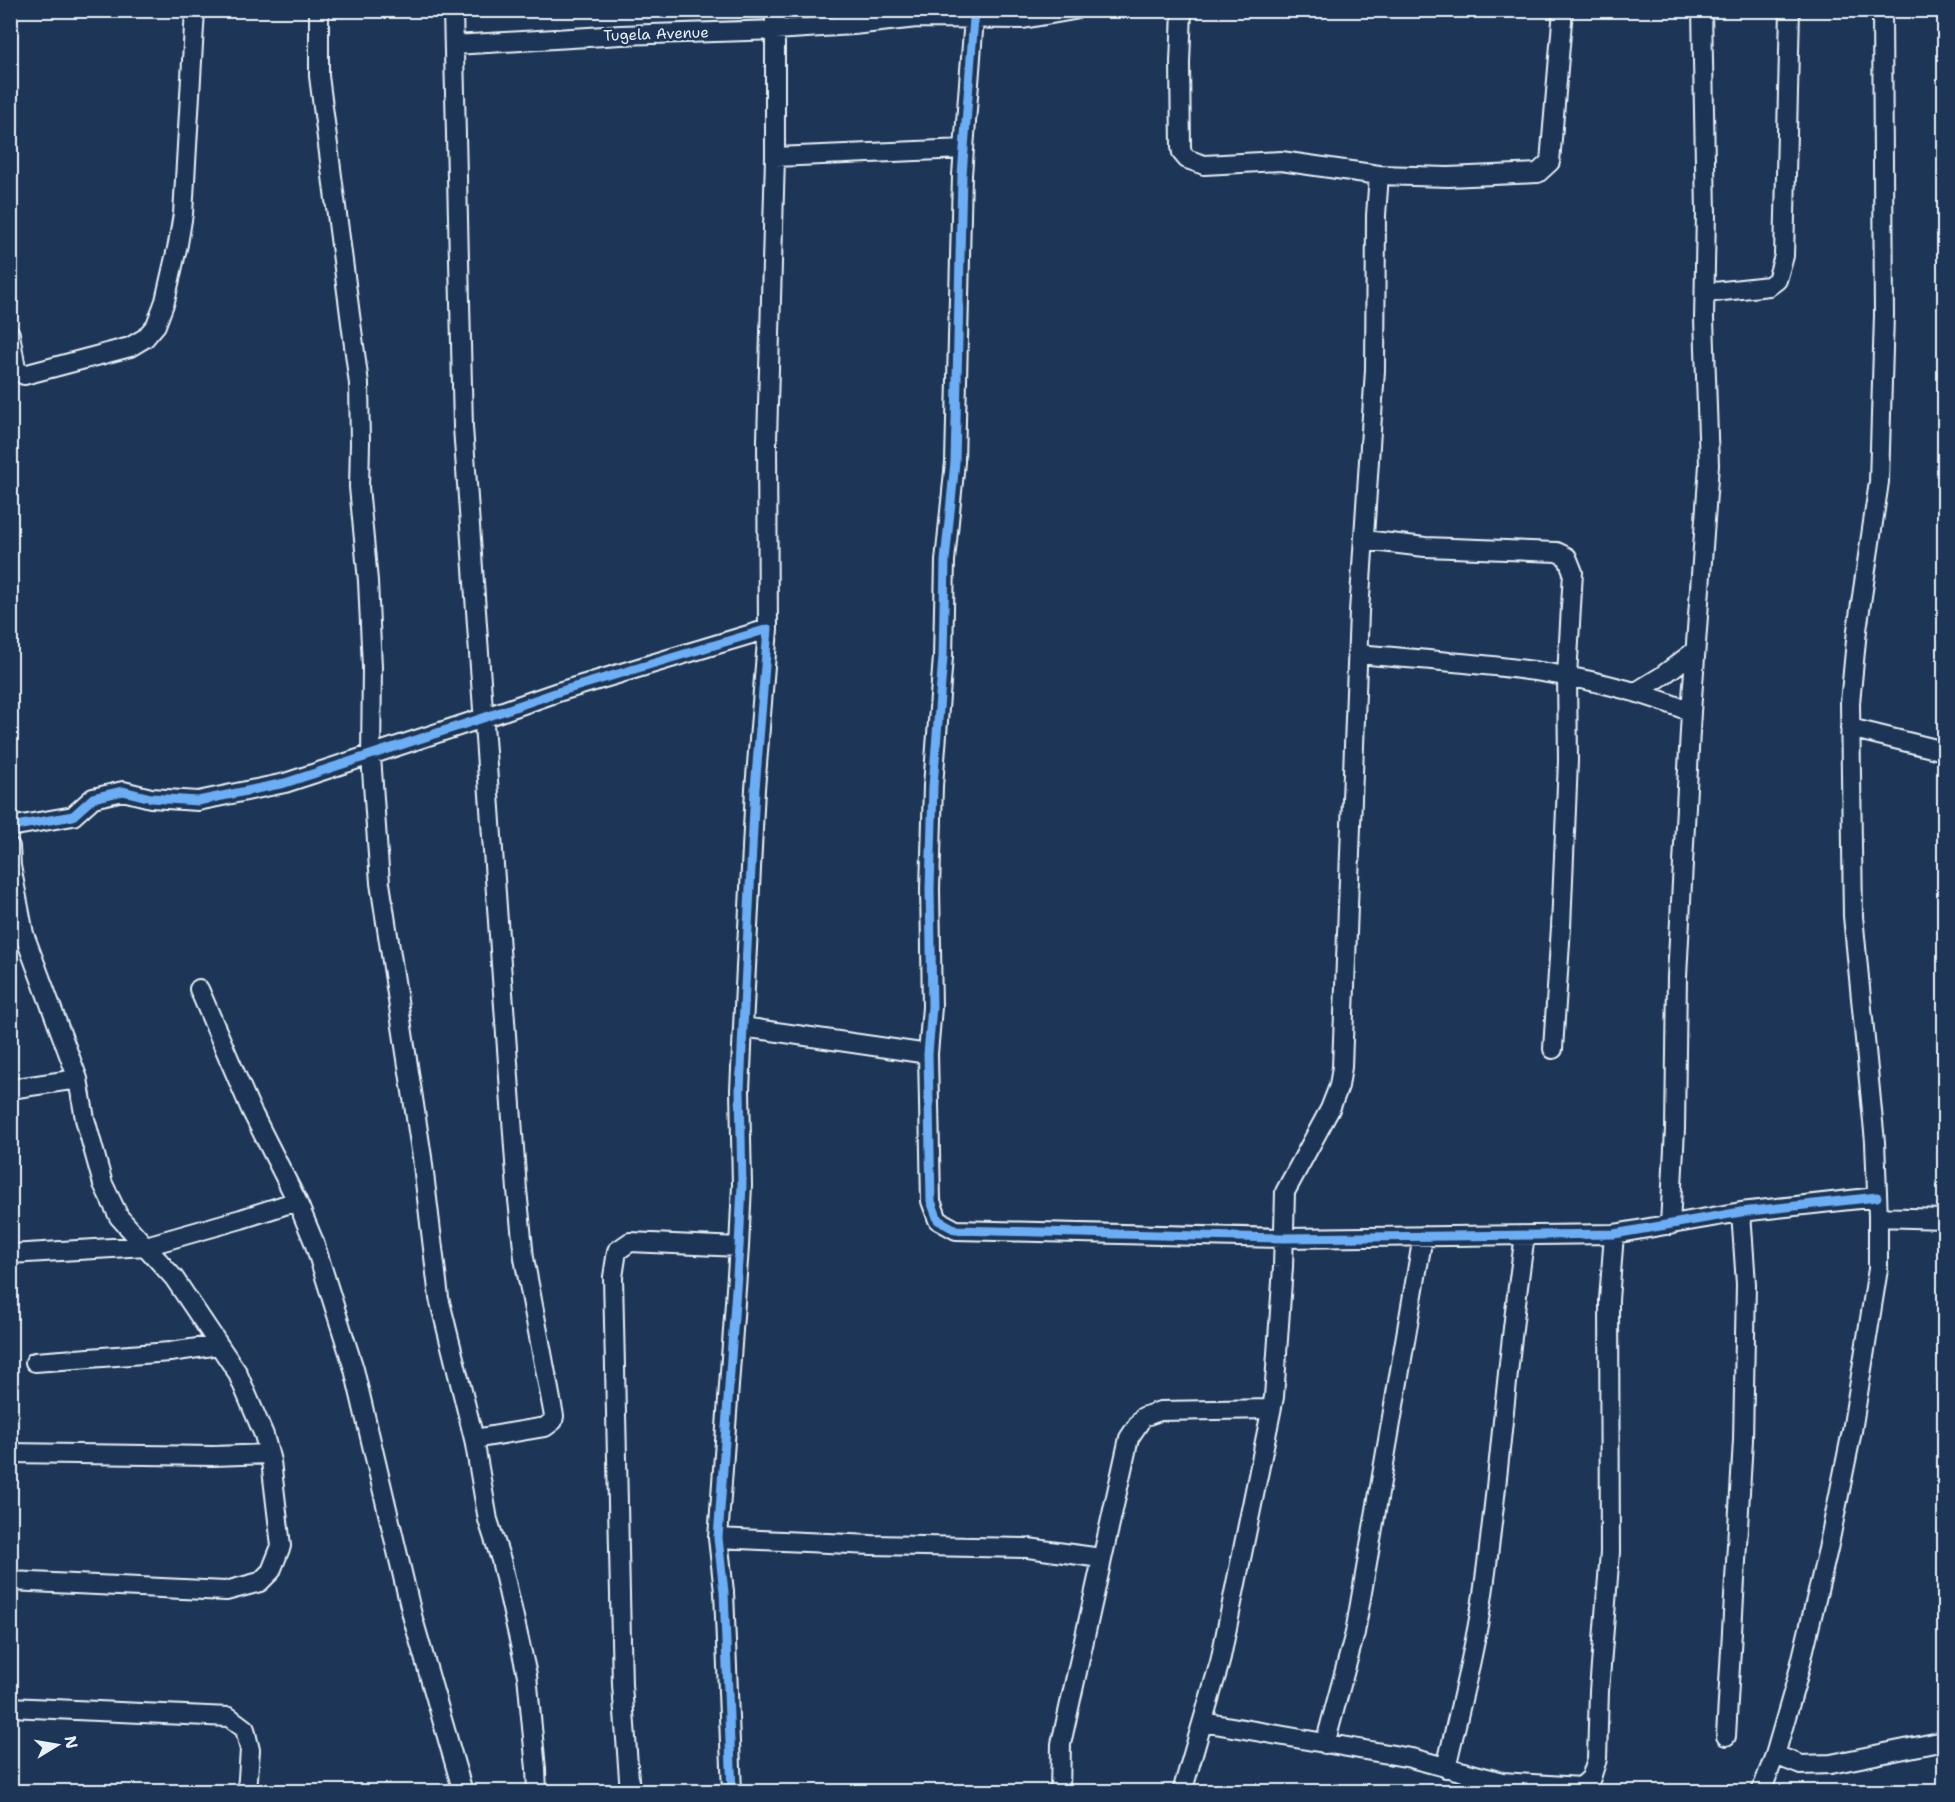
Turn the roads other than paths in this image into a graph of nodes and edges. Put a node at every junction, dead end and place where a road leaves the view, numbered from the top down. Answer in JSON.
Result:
{"nodes":[{"id":1,"x":195,"y":10,"type":"edge"},
{"id":2,"x":319,"y":10,"type":"edge"},
{"id":3,"x":453,"y":10,"type":"edge"},
{"id":4,"x":775,"y":10,"type":"edge"},
{"id":5,"x":1074,"y":10,"type":"edge"},
{"id":6,"x":1182,"y":10,"type":"edge"},
{"id":7,"x":1563,"y":10,"type":"edge"},
{"id":8,"x":1702,"y":10,"type":"edge"},
{"id":9,"x":1790,"y":10,"type":"edge"},
{"id":10,"x":1882,"y":10,"type":"edge"},
{"id":11,"x":974,"y":18,"type":"junction"},
{"id":12,"x":775,"y":30,"type":"junction"},
{"id":13,"x":454,"y":45,"type":"junction"},
{"id":14,"x":964,"y":149,"type":"junction"},
{"id":15,"x":775,"y":156,"type":"junction"},
{"id":16,"x":1379,"y":175,"type":"junction"},
{"id":17,"x":1705,"y":293,"type":"junction"},
{"id":18,"x":10,"y":334,"type":"edge"},
{"id":19,"x":1364,"y":540,"type":"junction"},
{"id":20,"x":768,"y":629,"type":"junction"},
{"id":21,"x":1695,"y":651,"type":"junction"},
{"id":22,"x":1357,"y":654,"type":"junction"},
{"id":23,"x":1567,"y":676,"type":"junction"},
{"id":24,"x":1636,"y":692,"type":"junction"},
{"id":25,"x":1691,"y":712,"type":"junction"},
{"id":26,"x":483,"y":718,"type":"junction"},
{"id":27,"x":1850,"y":728,"type":"junction"},
{"id":28,"x":1944,"y":751,"type":"edge"},
{"id":29,"x":371,"y":756,"type":"junction"},
{"id":30,"x":10,"y":827,"type":"edge"},
{"id":31,"x":10,"y":847,"type":"edge"},
{"id":32,"x":17,"y":935,"type":"edge"},
{"id":33,"x":199,"y":989,"type":"dead end"},
{"id":34,"x":743,"y":1027,"type":"junction"},
{"id":35,"x":1553,"y":1049,"type":"dead end"},
{"id":36,"x":928,"y":1054,"type":"junction"},
{"id":37,"x":78,"y":1079,"type":"junction"},
{"id":38,"x":10,"y":1089,"type":"edge"},
{"id":39,"x":1877,"y":1197,"type":"junction"},
{"id":40,"x":297,"y":1201,"type":"junction"},
{"id":41,"x":1741,"y":1212,"type":"junction"},
{"id":42,"x":1878,"y":1217,"type":"junction"},
{"id":43,"x":1944,"y":1219,"type":"edge"},
{"id":44,"x":1670,"y":1225,"type":"junction"},
{"id":45,"x":1614,"y":1234,"type":"junction"},
{"id":46,"x":1423,"y":1236,"type":"junction"},
{"id":47,"x":1525,"y":1236,"type":"junction"},
{"id":48,"x":1284,"y":1238,"type":"junction"},
{"id":49,"x":146,"y":1246,"type":"junction"},
{"id":50,"x":739,"y":1247,"type":"junction"},
{"id":51,"x":10,"y":1254,"type":"edge"},
{"id":52,"x":219,"y":1345,"type":"junction"},
{"id":53,"x":35,"y":1362,"type":"dead end"},
{"id":54,"x":1271,"y":1409,"type":"junction"},
{"id":55,"x":474,"y":1438,"type":"junction"},
{"id":56,"x":10,"y":1453,"type":"edge"},
{"id":57,"x":269,"y":1454,"type":"junction"},
{"id":58,"x":718,"y":1538,"type":"junction"},
{"id":59,"x":1101,"y":1558,"type":"junction"},
{"id":60,"x":10,"y":1581,"type":"edge"},
{"id":61,"x":10,"y":1707,"type":"edge"},
{"id":62,"x":1203,"y":1722,"type":"junction"},
{"id":63,"x":1726,"y":1736,"type":"dead end"},
{"id":64,"x":1944,"y":1741,"type":"edge"},
{"id":65,"x":1325,"y":1744,"type":"junction"},
{"id":66,"x":1775,"y":1755,"type":"junction"},
{"id":67,"x":1446,"y":1768,"type":"junction"},
{"id":68,"x":247,"y":1791,"type":"edge"},
{"id":69,"x":463,"y":1791,"type":"edge"},
{"id":70,"x":537,"y":1791,"type":"edge"},
{"id":71,"x":630,"y":1791,"type":"edge"},
{"id":72,"x":732,"y":1791,"type":"edge"},
{"id":73,"x":1060,"y":1791,"type":"edge"},
{"id":74,"x":1182,"y":1791,"type":"edge"},
{"id":75,"x":1761,"y":1791,"type":"edge"}],
"edges":[{"from":1,"to":18,"type":"street"},
{"from":2,"to":29,"type":"street"},
{"from":3,"to":13,"type":"street"},
{"from":4,"to":12,"type":"street"},
{"from":5,"to":11,"type":"street","name":"Tugela Avenue"},
{"from":6,"to":16,"type":"street"},
{"from":7,"to":16,"type":"street"},
{"from":8,"to":17,"type":"street"},
{"from":9,"to":17,"type":"street"},
{"from":10,"to":27,"type":"street"},
{"from":11,"to":12,"type":"street","name":"Tugela Avenue"},
{"from":11,"to":14,"type":"street"},
{"from":12,"to":13,"type":"street","name":"Tugela Avenue"},
{"from":12,"to":15,"type":"street"},
{"from":13,"to":26,"type":"street"},
{"from":14,"to":15,"type":"street"},
{"from":14,"to":36,"type":"street"},
{"from":15,"to":20,"type":"street"},
{"from":16,"to":19,"type":"street"},
{"from":17,"to":21,"type":"street"},
{"from":19,"to":22,"type":"street"},
{"from":19,"to":23,"type":"street"},
{"from":20,"to":26,"type":"street"},
{"from":20,"to":34,"type":"street"},
{"from":21,"to":24,"type":"street"},
{"from":21,"to":25,"type":"street"},
{"from":22,"to":23,"type":"street"},
{"from":22,"to":48,"type":"street"},
{"from":23,"to":24,"type":"street"},
{"from":23,"to":35,"type":"street"},
{"from":24,"to":25,"type":"street"},
{"from":25,"to":44,"type":"street"},
{"from":26,"to":29,"type":"street"},
{"from":26,"to":55,"type":"street"},
{"from":27,"to":28,"type":"street"},
{"from":27,"to":39,"type":"street"},
{"from":29,"to":30,"type":"street"},
{"from":29,"to":55,"type":"street"},
{"from":31,"to":32,"type":"street"},
{"from":32,"to":37,"type":"street"},
{"from":33,"to":40,"type":"street"},
{"from":34,"to":36,"type":"street"},
{"from":34,"to":50,"type":"street"},
{"from":36,"to":48,"type":"street"},
{"from":37,"to":38,"type":"street"},
{"from":37,"to":49,"type":"street"},
{"from":39,"to":41,"type":"street"},
{"from":39,"to":42,"type":"street"},
{"from":40,"to":49,"type":"street"},
{"from":40,"to":69,"type":"street"},
{"from":41,"to":44,"type":"street"},
{"from":41,"to":63,"type":"street"},
{"from":42,"to":43,"type":"street"},
{"from":42,"to":66,"type":"street"},
{"from":44,"to":45,"type":"street"},
{"from":45,"to":47,"type":"street"},
{"from":45,"to":67,"type":"street"},
{"from":46,"to":47,"type":"street"},
{"from":46,"to":48,"type":"street"},
{"from":46,"to":65,"type":"street"},
{"from":47,"to":67,"type":"street"},
{"from":48,"to":54,"type":"street"},
{"from":49,"to":51,"type":"street"},
{"from":49,"to":52,"type":"street"},
{"from":50,"to":58,"type":"street"},
{"from":50,"to":71,"type":"street"},
{"from":52,"to":53,"type":"street"},
{"from":52,"to":57,"type":"street"},
{"from":54,"to":59,"type":"street"},
{"from":54,"to":62,"type":"street"},
{"from":55,"to":70,"type":"street"},
{"from":56,"to":57,"type":"street"},
{"from":57,"to":60,"type":"street"},
{"from":58,"to":59,"type":"street"},
{"from":58,"to":72,"type":"street"},
{"from":59,"to":73,"type":"street"},
{"from":61,"to":68,"type":"street"},
{"from":62,"to":65,"type":"street"},
{"from":62,"to":74,"type":"street"},
{"from":64,"to":66,"type":"street"},
{"from":65,"to":67,"type":"street"},
{"from":66,"to":75,"type":"street"}]}
